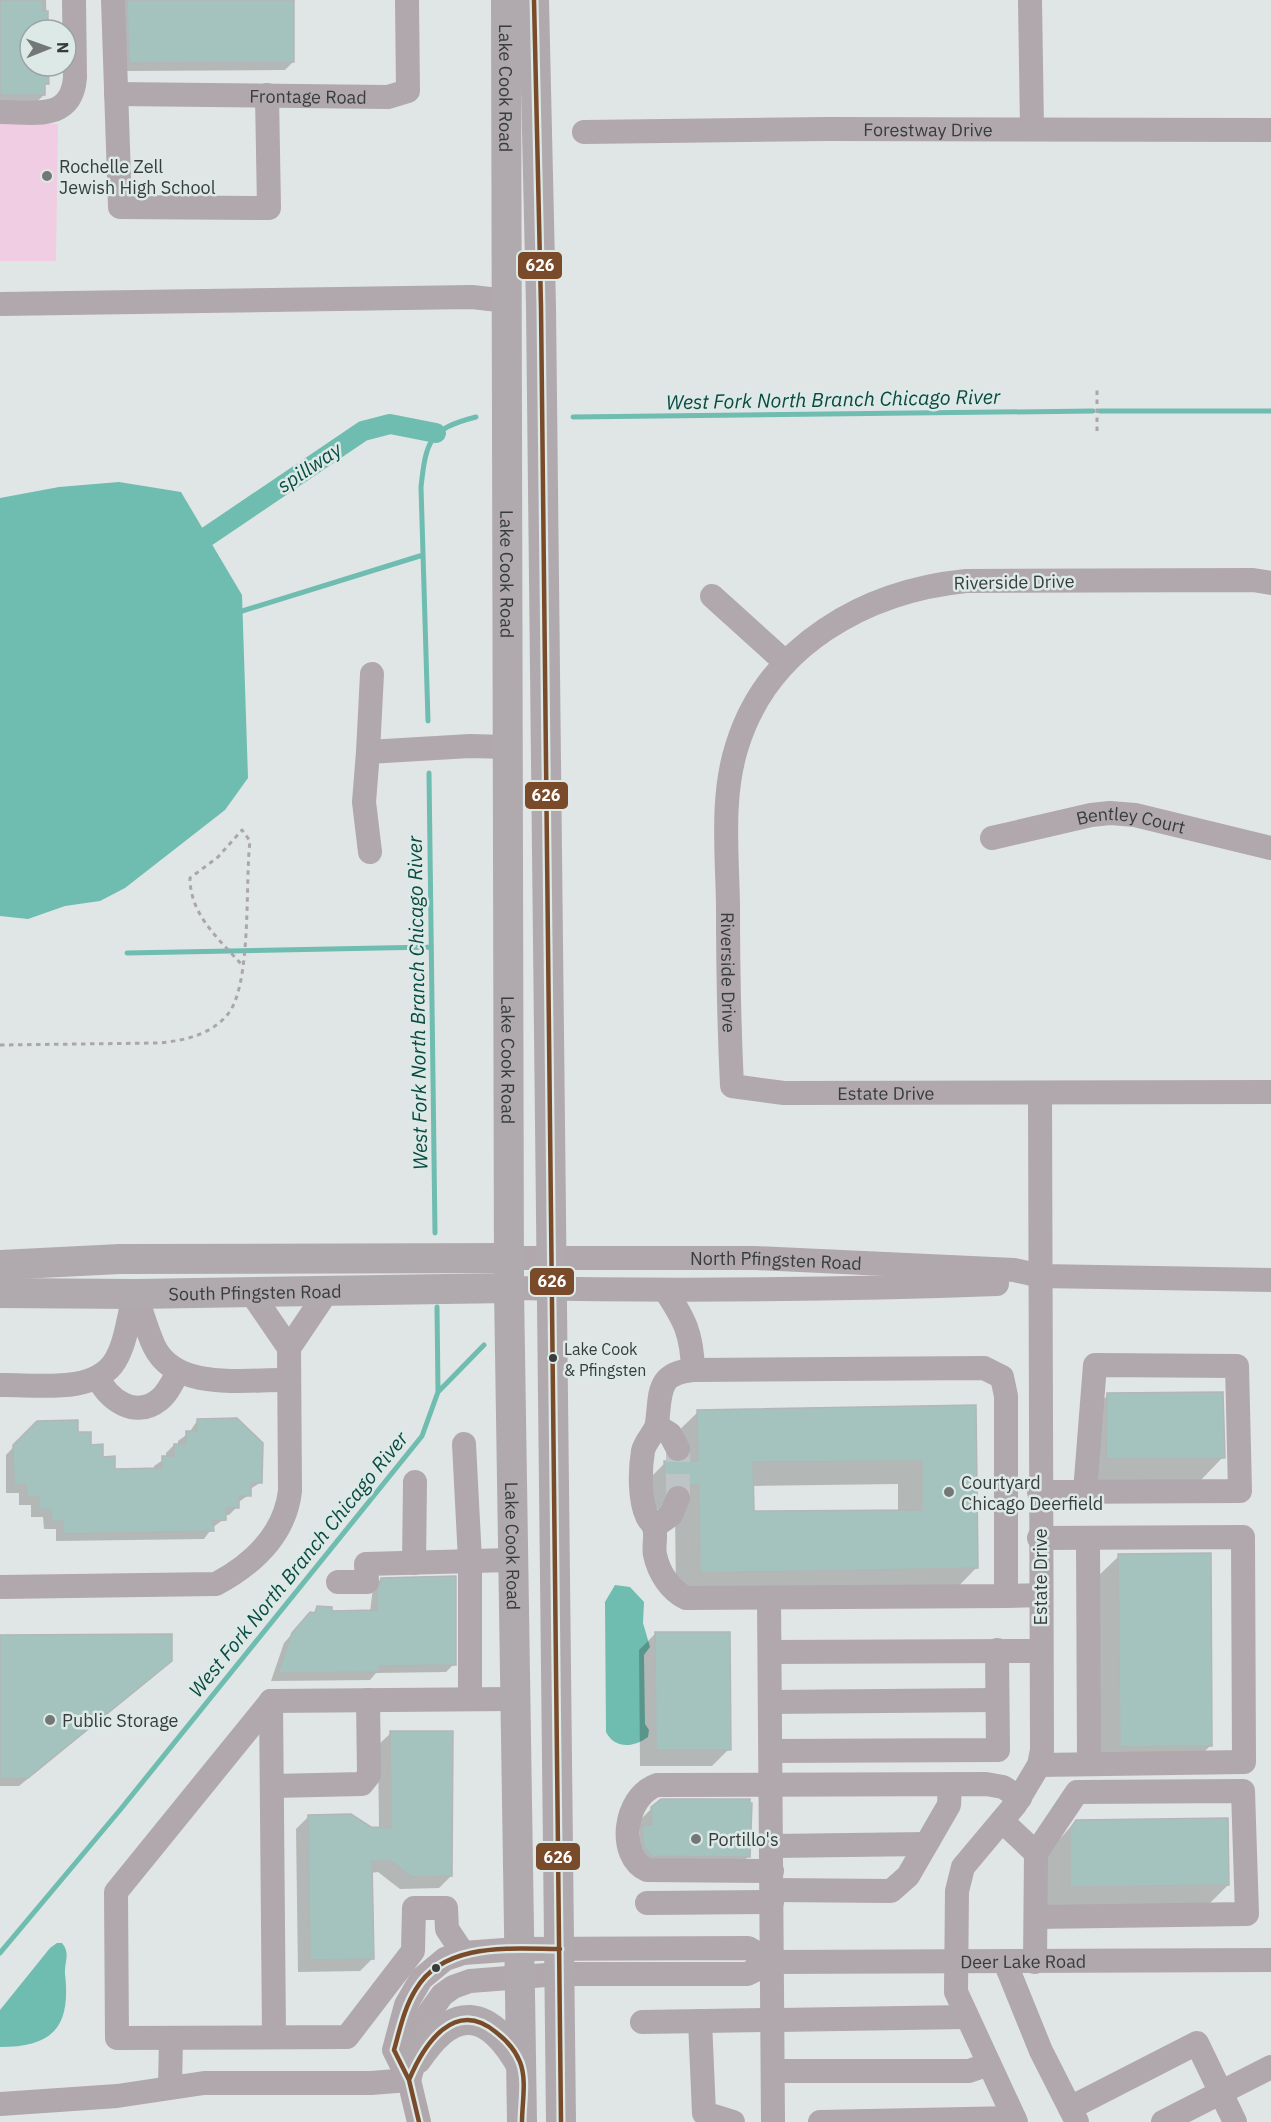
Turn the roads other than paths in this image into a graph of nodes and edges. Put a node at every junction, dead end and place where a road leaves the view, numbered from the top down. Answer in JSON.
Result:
{"nodes":[{"id":1,"x":74,"y":0,"type":"edge"},
{"id":2,"x":113,"y":0,"type":"edge"},
{"id":3,"x":407,"y":0,"type":"edge"},
{"id":4,"x":506,"y":0,"type":"edge"},
{"id":5,"x":534,"y":0,"type":"edge"},
{"id":6,"x":1030,"y":0,"type":"edge"},
{"id":7,"x":116,"y":94,"type":"junction"},
{"id":8,"x":267,"y":95,"type":"junction"},
{"id":9,"x":0,"y":112,"type":"edge"},
{"id":10,"x":1032,"y":129,"type":"junction"},
{"id":11,"x":1271,"y":130,"type":"edge"},
{"id":12,"x":584,"y":132,"type":"dead end"},
{"id":13,"x":507,"y":301,"type":"junction"},
{"id":14,"x":0,"y":304,"type":"edge"},
{"id":15,"x":1271,"y":583,"type":"edge"},
{"id":16,"x":712,"y":596,"type":"dead end"},
{"id":17,"x":785,"y":662,"type":"junction"},
{"id":18,"x":372,"y":674,"type":"dead end"},
{"id":19,"x":508,"y":747,"type":"junction"},
{"id":20,"x":368,"y":752,"type":"junction"},
{"id":21,"x":992,"y":838,"type":"dead end"},
{"id":22,"x":1271,"y":848,"type":"edge"},
{"id":23,"x":370,"y":852,"type":"dead end"},
{"id":24,"x":732,"y":1086,"type":"joint"},
{"id":25,"x":1271,"y":1092,"type":"edge"},
{"id":26,"x":1040,"y":1093,"type":"junction"},
{"id":27,"x":509,"y":1258,"type":"junction"},
{"id":28,"x":550,"y":1258,"type":"junction"},
{"id":29,"x":0,"y":1265,"type":"edge"},
{"id":30,"x":1041,"y":1276,"type":"junction"},
{"id":31,"x":1271,"y":1280,"type":"edge"},
{"id":32,"x":509,"y":1288,"type":"junction"},
{"id":33,"x":551,"y":1289,"type":"junction"},
{"id":34,"x":328,"y":1290,"type":"junction"},
{"id":35,"x":666,"y":1290,"type":"junction"},
{"id":36,"x":250,"y":1291,"type":"junction"},
{"id":37,"x":0,"y":1293,"type":"edge"},
{"id":38,"x":135,"y":1294,"type":"junction"},
{"id":39,"x":289,"y":1348,"type":"junction"},
{"id":40,"x":693,"y":1370,"type":"junction"},
{"id":41,"x":178,"y":1372,"type":"junction"},
{"id":42,"x":98,"y":1378,"type":"junction"},
{"id":43,"x":288,"y":1380,"type":"junction"},
{"id":44,"x":0,"y":1384,"type":"edge"},
{"id":45,"x":657,"y":1425,"type":"junction"},
{"id":46,"x":464,"y":1444,"type":"dead end"},
{"id":47,"x":678,"y":1449,"type":"tunnel mouth"},
{"id":48,"x":415,"y":1482,"type":"dead end"},
{"id":49,"x":1039,"y":1492,"type":"junction"},
{"id":50,"x":1085,"y":1492,"type":"junction"},
{"id":51,"x":678,"y":1498,"type":"tunnel mouth"},
{"id":52,"x":654,"y":1527,"type":"junction"},
{"id":53,"x":1040,"y":1538,"type":"junction"},
{"id":54,"x":1088,"y":1538,"type":"junction"},
{"id":55,"x":470,"y":1560,"type":"junction"},
{"id":56,"x":514,"y":1560,"type":"junction"},
{"id":57,"x":414,"y":1563,"type":"junction"},
{"id":58,"x":338,"y":1582,"type":"dead end"},
{"id":59,"x":0,"y":1587,"type":"edge"},
{"id":60,"x":1040,"y":1595,"type":"junction"},
{"id":61,"x":1006,"y":1596,"type":"junction"},
{"id":62,"x":770,"y":1598,"type":"junction"},
{"id":63,"x":997,"y":1650,"type":"junction"},
{"id":64,"x":1041,"y":1651,"type":"junction"},
{"id":65,"x":770,"y":1652,"type":"junction"},
{"id":66,"x":470,"y":1699,"type":"junction"},
{"id":67,"x":515,"y":1699,"type":"junction"},
{"id":68,"x":368,"y":1700,"type":"junction"},
{"id":69,"x":998,"y":1700,"type":"junction"},
{"id":70,"x":271,"y":1701,"type":"junction"},
{"id":71,"x":770,"y":1702,"type":"junction"},
{"id":72,"x":771,"y":1751,"type":"junction"},
{"id":73,"x":1089,"y":1764,"type":"junction"},
{"id":74,"x":1039,"y":1765,"type":"junction"},
{"id":75,"x":950,"y":1785,"type":"junction"},
{"id":76,"x":272,"y":1786,"type":"junction"},
{"id":77,"x":771,"y":1786,"type":"junction"},
{"id":78,"x":1020,"y":1798,"type":"junction"},
{"id":79,"x":1002,"y":1821,"type":"junction"},
{"id":80,"x":926,"y":1844,"type":"junction"},
{"id":81,"x":772,"y":1846,"type":"junction"},
{"id":82,"x":1036,"y":1853,"type":"junction"},
{"id":83,"x":772,"y":1888,"type":"junction"},
{"id":84,"x":647,"y":1903,"type":"dead end"},
{"id":85,"x":1036,"y":1917,"type":"junction"},
{"id":86,"x":463,"y":1953,"type":"junction"},
{"id":87,"x":1271,"y":1960,"type":"edge"},
{"id":88,"x":560,"y":1962,"type":"junction"},
{"id":89,"x":773,"y":1962,"type":"junction"},
{"id":90,"x":958,"y":1962,"type":"junction"},
{"id":91,"x":1005,"y":1962,"type":"junction"},
{"id":92,"x":1035,"y":1962,"type":"junction"},
{"id":93,"x":519,"y":1963,"type":"junction"},
{"id":94,"x":382,"y":1991,"type":"junction"},
{"id":95,"x":406,"y":2005,"type":"junction"},
{"id":96,"x":967,"y":2016,"type":"junction"},
{"id":97,"x":773,"y":2019,"type":"junction"},
{"id":98,"x":700,"y":2021,"type":"junction"},
{"id":99,"x":642,"y":2022,"type":"dead end"},
{"id":100,"x":274,"y":2037,"type":"junction"},
{"id":101,"x":171,"y":2038,"type":"junction"},
{"id":102,"x":989,"y":2064,"type":"junction"},
{"id":103,"x":521,"y":2065,"type":"junction"},
{"id":104,"x":1271,"y":2067,"type":"edge"},
{"id":105,"x":413,"y":2070,"type":"junction"},
{"id":106,"x":773,"y":2071,"type":"junction"},
{"id":107,"x":170,"y":2087,"type":"junction"},
{"id":108,"x":1221,"y":2093,"type":"junction"},
{"id":109,"x":0,"y":2104,"type":"edge"},
{"id":110,"x":1073,"y":2115,"type":"edge"},
{"id":111,"x":1015,"y":2120,"type":"edge"},
{"id":112,"x":419,"y":2122,"type":"edge"},
{"id":113,"x":522,"y":2122,"type":"edge"},
{"id":114,"x":561,"y":2122,"type":"edge"},
{"id":115,"x":734,"y":2122,"type":"edge"},
{"id":116,"x":773,"y":2122,"type":"edge"},
{"id":117,"x":819,"y":2122,"type":"edge"},
{"id":118,"x":1163,"y":2122,"type":"edge"},
{"id":119,"x":1235,"y":2122,"type":"edge"}],
"edges":[{"from":1,"to":9,"type":"street"},
{"from":2,"to":7,"type":"street"},
{"from":3,"to":8,"type":"street","name":"Frontage Road"},
{"from":4,"to":13,"type":"main road","name":"Lake Cook Road"},
{"from":5,"to":28,"type":"main road","name":"Lake Cook Road"},
{"from":6,"to":10,"type":"street"},
{"from":7,"to":8,"type":"street","name":"Frontage Road"},
{"from":7,"to":8,"type":"street"},
{"from":10,"to":11,"type":"street","name":"Forestway Drive"},
{"from":10,"to":12,"type":"street","name":"Forestway Drive"},
{"from":13,"to":14,"type":"street"},
{"from":13,"to":19,"type":"main road","name":"Lake Cook Road"},
{"from":15,"to":17,"type":"street","name":"Riverside Drive"},
{"from":16,"to":17,"type":"street"},
{"from":17,"to":24,"type":"street","name":"Riverside Drive"},
{"from":18,"to":20,"type":"street"},
{"from":19,"to":20,"type":"street"},
{"from":19,"to":27,"type":"main road","name":"Lake Cook Road"},
{"from":20,"to":23,"type":"street"},
{"from":21,"to":22,"type":"street","name":"Bentley Court"},
{"from":24,"to":26,"type":"street","name":"Estate Drive"},
{"from":25,"to":26,"type":"street","name":"Estate Drive"},
{"from":26,"to":30,"type":"street","name":"Estate Drive"},
{"from":27,"to":28,"type":"street","name":"North Pfingsten Road"},
{"from":27,"to":29,"type":"main road","name":"South Pfingsten Road"},
{"from":27,"to":32,"type":"main road","name":"Lake Cook Road"},
{"from":28,"to":30,"type":"street","name":"North Pfingsten Road"},
{"from":28,"to":33,"type":"main road","name":"Lake Cook Road"},
{"from":30,"to":31,"type":"street","name":"North Pfingsten Road"},
{"from":30,"to":35,"type":"street","name":"North Pfingsten Road"},
{"from":30,"to":49,"type":"street","name":"Estate Drive"},
{"from":32,"to":33,"type":"street","name":"North Pfingsten Road"},
{"from":32,"to":34,"type":"main road","name":"South Pfingsten Road"},
{"from":32,"to":56,"type":"main road","name":"Lake Cook Road"},
{"from":33,"to":35,"type":"street","name":"North Pfingsten Road"},
{"from":33,"to":88,"type":"main road","name":"Lake Cook Road"},
{"from":34,"to":36,"type":"main road","name":"South Pfingsten Road"},
{"from":34,"to":39,"type":"street"},
{"from":35,"to":40,"type":"street"},
{"from":36,"to":38,"type":"main road","name":"South Pfingsten Road"},
{"from":36,"to":39,"type":"street"},
{"from":37,"to":38,"type":"main road","name":"South Pfingsten Road"},
{"from":38,"to":41,"type":"street"},
{"from":38,"to":42,"type":"street"},
{"from":39,"to":43,"type":"street"},
{"from":40,"to":45,"type":"street"},
{"from":40,"to":61,"type":"street"},
{"from":41,"to":42,"type":"street"},
{"from":41,"to":43,"type":"street"},
{"from":42,"to":44,"type":"street"},
{"from":43,"to":59,"type":"street"},
{"from":45,"to":47,"type":"street"},
{"from":45,"to":52,"type":"street"},
{"from":46,"to":55,"type":"street"},
{"from":48,"to":57,"type":"street"},
{"from":49,"to":50,"type":"street"},
{"from":49,"to":53,"type":"street","name":"Estate Drive"},
{"from":50,"to":50,"type":"street"},
{"from":51,"to":52,"type":"street"},
{"from":52,"to":62,"type":"street"},
{"from":53,"to":54,"type":"street"},
{"from":53,"to":60,"type":"street","name":"Estate Drive"},
{"from":54,"to":73,"type":"street"},
{"from":54,"to":73,"type":"street"},
{"from":55,"to":56,"type":"street"},
{"from":55,"to":57,"type":"street"},
{"from":55,"to":66,"type":"street"},
{"from":56,"to":67,"type":"main road","name":"Lake Cook Road"},
{"from":57,"to":58,"type":"street"},
{"from":60,"to":61,"type":"street"},
{"from":60,"to":64,"type":"street","name":"Estate Drive"},
{"from":61,"to":62,"type":"street"},
{"from":62,"to":65,"type":"street"},
{"from":63,"to":64,"type":"street"},
{"from":63,"to":65,"type":"street"},
{"from":63,"to":69,"type":"street"},
{"from":64,"to":74,"type":"street","name":"Estate Drive"},
{"from":65,"to":71,"type":"street"},
{"from":66,"to":67,"type":"street"},
{"from":66,"to":68,"type":"street"},
{"from":67,"to":93,"type":"main road","name":"Lake Cook Road"},
{"from":68,"to":70,"type":"street"},
{"from":68,"to":76,"type":"street"},
{"from":69,"to":71,"type":"street"},
{"from":69,"to":72,"type":"street"},
{"from":70,"to":76,"type":"street"},
{"from":70,"to":101,"type":"street"},
{"from":71,"to":72,"type":"street"},
{"from":72,"to":77,"type":"street"},
{"from":73,"to":74,"type":"street"},
{"from":74,"to":78,"type":"street","name":"Estate Drive"},
{"from":75,"to":77,"type":"street"},
{"from":75,"to":78,"type":"street"},
{"from":75,"to":80,"type":"street"},
{"from":76,"to":100,"type":"street"},
{"from":77,"to":81,"type":"street"},
{"from":77,"to":83,"type":"street"},
{"from":78,"to":79,"type":"street","name":"Estate Drive"},
{"from":79,"to":82,"type":"street"},
{"from":79,"to":90,"type":"street","name":"Estate Drive"},
{"from":80,"to":81,"type":"street"},
{"from":80,"to":83,"type":"street"},
{"from":81,"to":83,"type":"street"},
{"from":82,"to":85,"type":"street"},
{"from":82,"to":85,"type":"street"},
{"from":83,"to":84,"type":"street"},
{"from":83,"to":89,"type":"street"},
{"from":85,"to":92,"type":"street"},
{"from":86,"to":93,"type":"street"},
{"from":86,"to":94,"type":"street"},
{"from":86,"to":95,"type":"street"},
{"from":87,"to":92,"type":"street","name":"Deer Lake Road"},
{"from":88,"to":89,"type":"street","name":"Deer Lake Road"},
{"from":88,"to":93,"type":"street","name":"Deer Lake Road"},
{"from":88,"to":114,"type":"main road","name":"Lake Cook Road"},
{"from":89,"to":90,"type":"street","name":"Deer Lake Road"},
{"from":89,"to":97,"type":"street"},
{"from":90,"to":91,"type":"street","name":"Deer Lake Road"},
{"from":90,"to":96,"type":"street","name":"Estate Drive"},
{"from":91,"to":92,"type":"street","name":"Deer Lake Road"},
{"from":91,"to":110,"type":"street"},
{"from":93,"to":103,"type":"main road","name":"Lake Cook Road"},
{"from":93,"to":105,"type":"street"},
{"from":94,"to":95,"type":"street"},
{"from":94,"to":100,"type":"street"},
{"from":95,"to":105,"type":"street"},
{"from":96,"to":97,"type":"street"},
{"from":96,"to":102,"type":"street","name":"Estate Drive"},
{"from":97,"to":98,"type":"street"},
{"from":97,"to":106,"type":"street"},
{"from":98,"to":99,"type":"street"},
{"from":98,"to":115,"type":"street"},
{"from":100,"to":101,"type":"street"},
{"from":101,"to":107,"type":"street"},
{"from":102,"to":106,"type":"street"},
{"from":102,"to":111,"type":"street","name":"Estate Drive"},
{"from":103,"to":105,"type":"main road"},
{"from":103,"to":113,"type":"main road","name":"Lake Cook Road"},
{"from":104,"to":108,"type":"street"},
{"from":105,"to":107,"type":"street"},
{"from":105,"to":112,"type":"street"},
{"from":106,"to":116,"type":"street"},
{"from":107,"to":109,"type":"street"},
{"from":108,"to":110,"type":"street"},
{"from":108,"to":118,"type":"street"},
{"from":108,"to":119,"type":"street"},
{"from":111,"to":117,"type":"street"}]}
